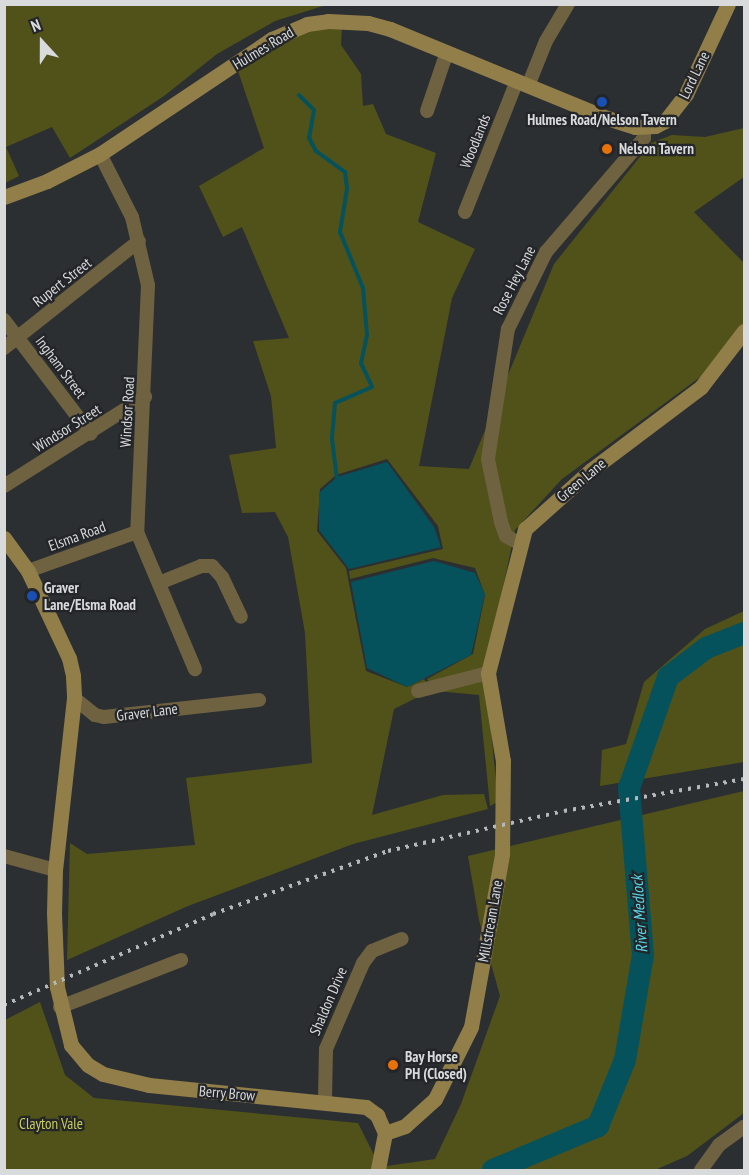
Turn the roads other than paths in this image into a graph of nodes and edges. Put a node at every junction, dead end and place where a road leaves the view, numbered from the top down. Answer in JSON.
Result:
{"nodes":[{"id":1,"x":568,"y":4,"type":"edge"},
{"id":2,"x":728,"y":4,"type":"edge"},
{"id":3,"x":447,"y":52,"type":"junction"},
{"id":4,"x":522,"y":84,"type":"junction"},
{"id":5,"x":427,"y":111,"type":"dead end"},
{"id":6,"x":644,"y":128,"type":"junction"},
{"id":7,"x":100,"y":154,"type":"junction"},
{"id":8,"x":4,"y":197,"type":"edge"},
{"id":9,"x":465,"y":212,"type":"dead end"},
{"id":10,"x":139,"y":241,"type":"junction"},
{"id":11,"x":4,"y":320,"type":"edge"},
{"id":12,"x":744,"y":331,"type":"edge"},
{"id":13,"x":18,"y":337,"type":"junction"},
{"id":14,"x":4,"y":348,"type":"edge"},
{"id":15,"x":145,"y":397,"type":"junction"},
{"id":16,"x":91,"y":434,"type":"junction"},
{"id":17,"x":4,"y":486,"type":"edge"},
{"id":18,"x":137,"y":532,"type":"junction"},
{"id":19,"x":4,"y":538,"type":"edge"},
{"id":20,"x":519,"y":543,"type":"junction"},
{"id":21,"x":28,"y":571,"type":"junction"},
{"id":22,"x":159,"y":583,"type":"junction"},
{"id":23,"x":241,"y":617,"type":"dead end"},
{"id":24,"x":195,"y":669,"type":"dead end"},
{"id":25,"x":488,"y":673,"type":"junction"},
{"id":26,"x":418,"y":691,"type":"dead end"},
{"id":27,"x":74,"y":699,"type":"junction"},
{"id":28,"x":259,"y":700,"type":"dead end"},
{"id":29,"x":4,"y":856,"type":"edge"},
{"id":30,"x":55,"y":870,"type":"junction"},
{"id":31,"x":402,"y":939,"type":"dead end"},
{"id":32,"x":181,"y":960,"type":"dead end"},
{"id":33,"x":60,"y":1007,"type":"junction"},
{"id":34,"x":325,"y":1100,"type":"junction"},
{"id":35,"x":744,"y":1127,"type":"edge"},
{"id":36,"x":385,"y":1133,"type":"junction"},
{"id":37,"x":379,"y":1169,"type":"edge"},
{"id":38,"x":701,"y":1170,"type":"edge"}],
"edges":[{"from":1,"to":4,"type":"street","name":"Woodlands"},
{"from":2,"to":6,"type":"street","name":"Lord Lane"},
{"from":3,"to":4,"type":"street","name":"Hulmes Road"},
{"from":3,"to":5,"type":"street"},
{"from":3,"to":7,"type":"street","name":"Hulmes Road"},
{"from":4,"to":6,"type":"street","name":"Hulmes Road"},
{"from":4,"to":9,"type":"street","name":"Woodlands"},
{"from":6,"to":20,"type":"street","name":"Rose Hey Lane"},
{"from":7,"to":8,"type":"street","name":"Hulmes Road"},
{"from":7,"to":10,"type":"street","name":"Windsor Road"},
{"from":10,"to":13,"type":"street","name":"Rupert Street"},
{"from":10,"to":15,"type":"street","name":"Windsor Road"},
{"from":11,"to":13,"type":"street","name":"Ingham Street"},
{"from":12,"to":20,"type":"street","name":"Green Lane"},
{"from":13,"to":14,"type":"street","name":"Rupert Street"},
{"from":13,"to":16,"type":"street","name":"Ingham Street"},
{"from":15,"to":16,"type":"street","name":"Windsor Street"},
{"from":15,"to":18,"type":"street","name":"Windsor Road"},
{"from":16,"to":17,"type":"street","name":"Windsor Street"},
{"from":18,"to":21,"type":"street","name":"Elsma Road"},
{"from":18,"to":22,"type":"street","name":"Windsor Road"},
{"from":19,"to":21,"type":"street"},
{"from":20,"to":25,"type":"street","name":"Green Lane"},
{"from":21,"to":27,"type":"street"},
{"from":22,"to":23,"type":"street"},
{"from":22,"to":24,"type":"street","name":"Windsor Road"},
{"from":25,"to":26,"type":"street"},
{"from":25,"to":36,"type":"street","name":"Millstream Lane"},
{"from":27,"to":28,"type":"street","name":"Graver Lane"},
{"from":27,"to":30,"type":"street","name":"Berry Brow"},
{"from":29,"to":30,"type":"street"},
{"from":30,"to":33,"type":"street","name":"Berry Brow"},
{"from":31,"to":34,"type":"street","name":"Shaldon Drive"},
{"from":32,"to":33,"type":"street"},
{"from":33,"to":34,"type":"street","name":"Berry Brow"},
{"from":34,"to":36,"type":"street","name":"Berry Brow"},
{"from":35,"to":38,"type":"street"},
{"from":36,"to":37,"type":"street"}]}
